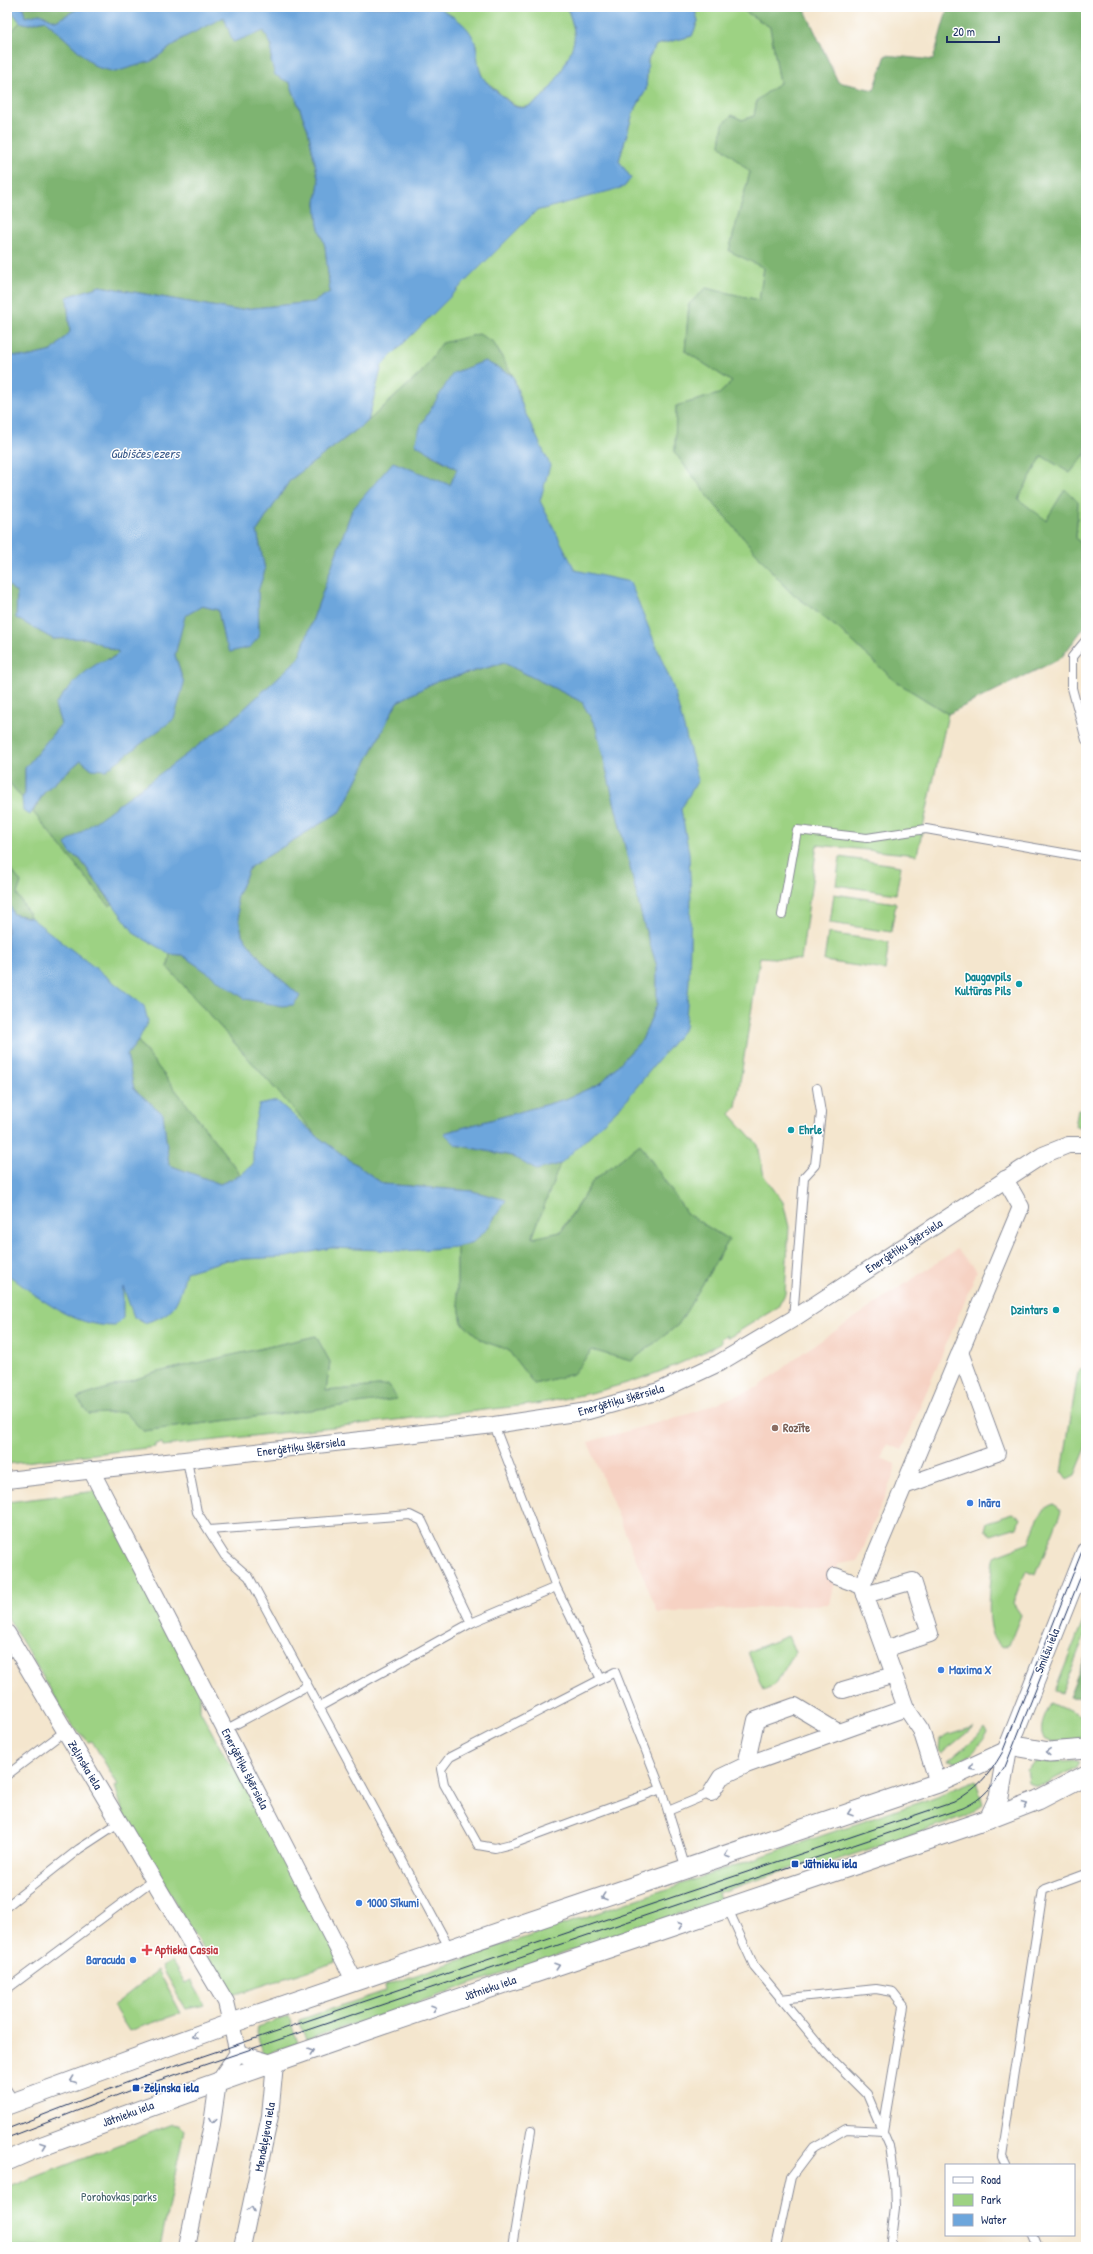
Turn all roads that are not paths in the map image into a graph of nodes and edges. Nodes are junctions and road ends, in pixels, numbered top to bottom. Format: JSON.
{"nodes":[{"id":1,"x":1086,"y":640,"type":"edge"},
{"id":2,"x":1084,"y":727,"type":"edge"},
{"id":3,"x":1086,"y":740,"type":"edge"},
{"id":4,"x":1086,"y":857,"type":"edge"},
{"id":5,"x":782,"y":915,"type":"dead end"},
{"id":6,"x":817,"y":1088,"type":"dead end"},
{"id":7,"x":1086,"y":1145,"type":"edge"},
{"id":8,"x":1005,"y":1179,"type":"junction"},
{"id":9,"x":793,"y":1319,"type":"junction"},
{"id":10,"x":960,"y":1352,"type":"junction"},
{"id":11,"x":494,"y":1425,"type":"junction"},
{"id":12,"x":188,"y":1460,"type":"junction"},
{"id":13,"x":91,"y":1470,"type":"junction"},
{"id":14,"x":7,"y":1480,"type":"edge"},
{"id":15,"x":904,"y":1486,"type":"junction"},
{"id":16,"x":209,"y":1530,"type":"junction"},
{"id":17,"x":1086,"y":1552,"type":"edge"},
{"id":18,"x":835,"y":1576,"type":"dead end"},
{"id":19,"x":556,"y":1587,"type":"junction"},
{"id":20,"x":864,"y":1590,"type":"junction"},
{"id":21,"x":471,"y":1623,"type":"junction"},
{"id":22,"x":8,"y":1638,"type":"edge"},
{"id":23,"x":885,"y":1649,"type":"junction"},
{"id":24,"x":894,"y":1675,"type":"junction"},
{"id":25,"x":601,"y":1679,"type":"junction"},
{"id":26,"x":307,"y":1686,"type":"junction"},
{"id":27,"x":843,"y":1690,"type":"dead end"},
{"id":28,"x":319,"y":1707,"type":"junction"},
{"id":29,"x":906,"y":1708,"type":"junction"},
{"id":30,"x":225,"y":1730,"type":"junction"},
{"id":31,"x":65,"y":1731,"type":"junction"},
{"id":32,"x":838,"y":1732,"type":"junction"},
{"id":33,"x":1008,"y":1748,"type":"junction"},
{"id":34,"x":1086,"y":1749,"type":"edge"},
{"id":35,"x":746,"y":1765,"type":"junction"},
{"id":36,"x":7,"y":1775,"type":"edge"},
{"id":37,"x":1086,"y":1775,"type":"edge"},
{"id":38,"x":938,"y":1783,"type":"junction"},
{"id":39,"x":661,"y":1789,"type":"junction"},
{"id":40,"x":711,"y":1794,"type":"joint"},
{"id":41,"x":668,"y":1811,"type":"junction"},
{"id":42,"x":989,"y":1819,"type":"junction"},
{"id":43,"x":120,"y":1822,"type":"junction"},
{"id":44,"x":686,"y":1869,"type":"junction"},
{"id":45,"x":1086,"y":1874,"type":"edge"},
{"id":46,"x":153,"y":1880,"type":"junction"},
{"id":47,"x":7,"y":1906,"type":"edge"},
{"id":48,"x":728,"y":1909,"type":"junction"},
{"id":49,"x":450,"y":1949,"type":"junction"},
{"id":50,"x":355,"y":1982,"type":"junction"},
{"id":51,"x":7,"y":1989,"type":"edge"},
{"id":52,"x":780,"y":1999,"type":"junction"},
{"id":53,"x":232,"y":2023,"type":"junction"},
{"id":54,"x":238,"y":2053,"type":"junction"},
{"id":55,"x":275,"y":2064,"type":"junction"},
{"id":56,"x":218,"y":2082,"type":"junction"},
{"id":57,"x":10,"y":2099,"type":"edge"},
{"id":58,"x":883,"y":2131,"type":"junction"},
{"id":59,"x":531,"y":2132,"type":"dead end"},
{"id":60,"x":7,"y":2161,"type":"edge"},
{"id":61,"x":1006,"y":2164,"type":"edge"},
{"id":62,"x":1033,"y":2236,"type":"edge"},
{"id":63,"x":187,"y":2247,"type":"edge"},
{"id":64,"x":242,"y":2247,"type":"edge"},
{"id":65,"x":512,"y":2247,"type":"edge"},
{"id":66,"x":776,"y":2247,"type":"edge"},
{"id":67,"x":890,"y":2247,"type":"edge"},
{"id":68,"x":1038,"y":2247,"type":"edge"}],
"edges":[{"from":1,"to":2,"type":"lane"},
{"from":2,"to":3,"type":"lane"},
{"from":4,"to":5,"type":"lane"},
{"from":6,"to":9,"type":"lane"},
{"from":7,"to":8,"type":"street","name":"Enerģētiķu šķērsiela"},
{"from":8,"to":9,"type":"street","name":"Enerģētiķu šķērsiela"},
{"from":8,"to":10,"type":"street"},
{"from":9,"to":11,"type":"street","name":"Enerģētiķu šķērsiela"},
{"from":10,"to":15,"type":"street"},
{"from":10,"to":15,"type":"street"},
{"from":11,"to":12,"type":"street","name":"Enerģētiķu šķērsiela"},
{"from":11,"to":19,"type":"lane"},
{"from":12,"to":13,"type":"street","name":"Enerģētiķu šķērsiela"},
{"from":12,"to":16,"type":"lane"},
{"from":13,"to":14,"type":"street","name":"Enerģētiķu šķērsiela"},
{"from":13,"to":30,"type":"street","name":"Enerģētiķu šķērsiela"},
{"from":15,"to":20,"type":"street"},
{"from":16,"to":21,"type":"lane"},
{"from":16,"to":26,"type":"lane"},
{"from":17,"to":33,"type":"street","name":"Smilšu iela"},
{"from":18,"to":20,"type":"street"},
{"from":19,"to":21,"type":"lane"},
{"from":19,"to":25,"type":"lane"},
{"from":20,"to":23,"type":"street"},
{"from":20,"to":23,"type":"street"},
{"from":21,"to":28,"type":"lane"},
{"from":22,"to":31,"type":"street","name":"Zeļinska iela"},
{"from":23,"to":24,"type":"street"},
{"from":24,"to":27,"type":"street"},
{"from":24,"to":29,"type":"street"},
{"from":25,"to":39,"type":"lane"},
{"from":25,"to":39,"type":"lane"},
{"from":26,"to":28,"type":"lane"},
{"from":26,"to":30,"type":"lane"},
{"from":28,"to":49,"type":"lane"},
{"from":29,"to":32,"type":"street"},
{"from":29,"to":38,"type":"street"},
{"from":30,"to":50,"type":"street","name":"Enerģētiķu šķērsiela"},
{"from":31,"to":36,"type":"lane"},
{"from":31,"to":43,"type":"street","name":"Zeļinska iela"},
{"from":32,"to":35,"type":"street"},
{"from":32,"to":35,"type":"street"},
{"from":34,"to":33,"type":"street","one_way":true},
{"from":33,"to":38,"type":"street","one_way":true},
{"from":33,"to":42,"type":"street","name":"Smilšu iela"},
{"from":35,"to":40,"type":"street"},
{"from":42,"to":37,"type":"street","name":"Jātnieku iela","one_way":true},
{"from":38,"to":44,"type":"street","one_way":true},
{"from":39,"to":41,"type":"lane"},
{"from":40,"to":41,"type":"lane"},
{"from":41,"to":44,"type":"lane"},
{"from":42,"to":48,"type":"street","name":"Jātnieku iela"},
{"from":43,"to":46,"type":"street","name":"Zeļinska iela"},
{"from":43,"to":47,"type":"lane"},
{"from":44,"to":49,"type":"street","one_way":true},
{"from":45,"to":61,"type":"lane"},
{"from":46,"to":51,"type":"lane"},
{"from":46,"to":53,"type":"street","name":"Zeļinska iela"},
{"from":48,"to":52,"type":"lane"},
{"from":55,"to":48,"type":"street","name":"Jātnieku iela","one_way":true},
{"from":49,"to":50,"type":"street"},
{"from":50,"to":53,"type":"street"},
{"from":52,"to":58,"type":"lane"},
{"from":52,"to":58,"type":"lane"},
{"from":53,"to":54,"type":"street"},
{"from":53,"to":57,"type":"street","one_way":true},
{"from":54,"to":55,"type":"street"},
{"from":54,"to":56,"type":"street"},
{"from":55,"to":56,"type":"street","name":"Jātnieku iela"},
{"from":64,"to":55,"type":"street","name":"Mendeļejeva iela","one_way":true},
{"from":60,"to":56,"type":"street","name":"Jātnieku iela","one_way":true},
{"from":56,"to":63,"type":"street","one_way":true},
{"from":58,"to":66,"type":"lane"},
{"from":58,"to":67,"type":"lane"},
{"from":59,"to":65,"type":"lane"},
{"from":62,"to":68,"type":"lane"}]}
